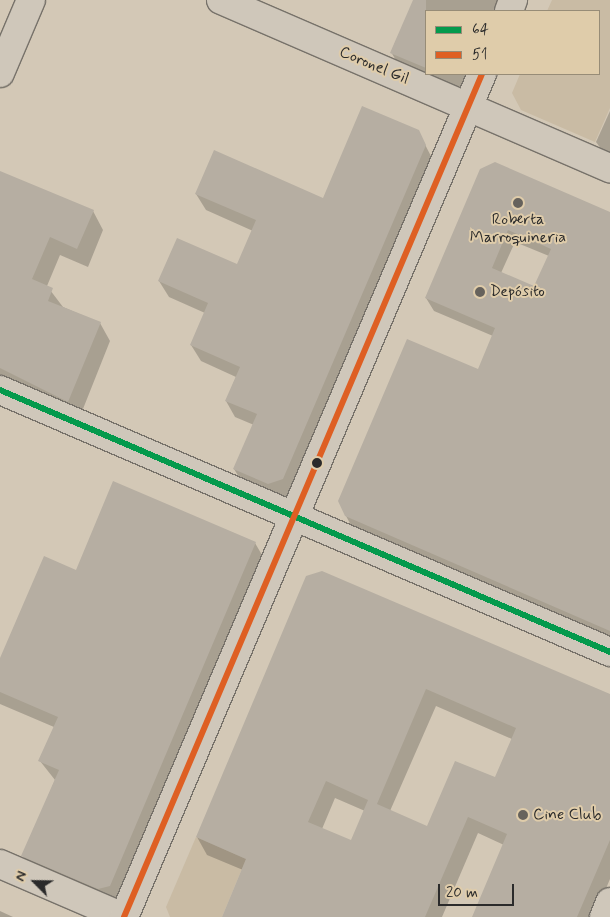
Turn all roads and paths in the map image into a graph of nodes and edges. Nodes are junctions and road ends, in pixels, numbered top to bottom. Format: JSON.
{"nodes":[{"id":1,"x":31,"y":0,"type":"edge"},
{"id":2,"x":221,"y":0,"type":"edge"},
{"id":3,"x":0,"y":73,"type":"edge"},
{"id":4,"x":482,"y":75,"type":"edge"},
{"id":5,"x":468,"y":106,"type":"junction"},
{"id":6,"x":610,"y":168,"type":"edge"},
{"id":7,"x":0,"y":390,"type":"edge"},
{"id":8,"x":294,"y":517,"type":"junction"},
{"id":9,"x":610,"y":652,"type":"edge"},
{"id":10,"x":0,"y":864,"type":"edge"},
{"id":11,"x":610,"y":902,"type":"edge"},
{"id":12,"x":124,"y":917,"type":"edge"},
{"id":13,"x":604,"y":917,"type":"edge"}],
"edges":[{"from":1,"to":3,"type":"street"},
{"from":2,"to":5,"type":"street","name":"Coronel Gil"},
{"from":4,"to":5,"type":"street"},
{"from":5,"to":6,"type":"street","name":"Coronel Gil"},
{"from":5,"to":8,"type":"street"},
{"from":7,"to":8,"type":"street"},
{"from":8,"to":9,"type":"street"},
{"from":8,"to":12,"type":"street"},
{"from":10,"to":12,"type":"street"},
{"from":11,"to":13,"type":"street"}]}
